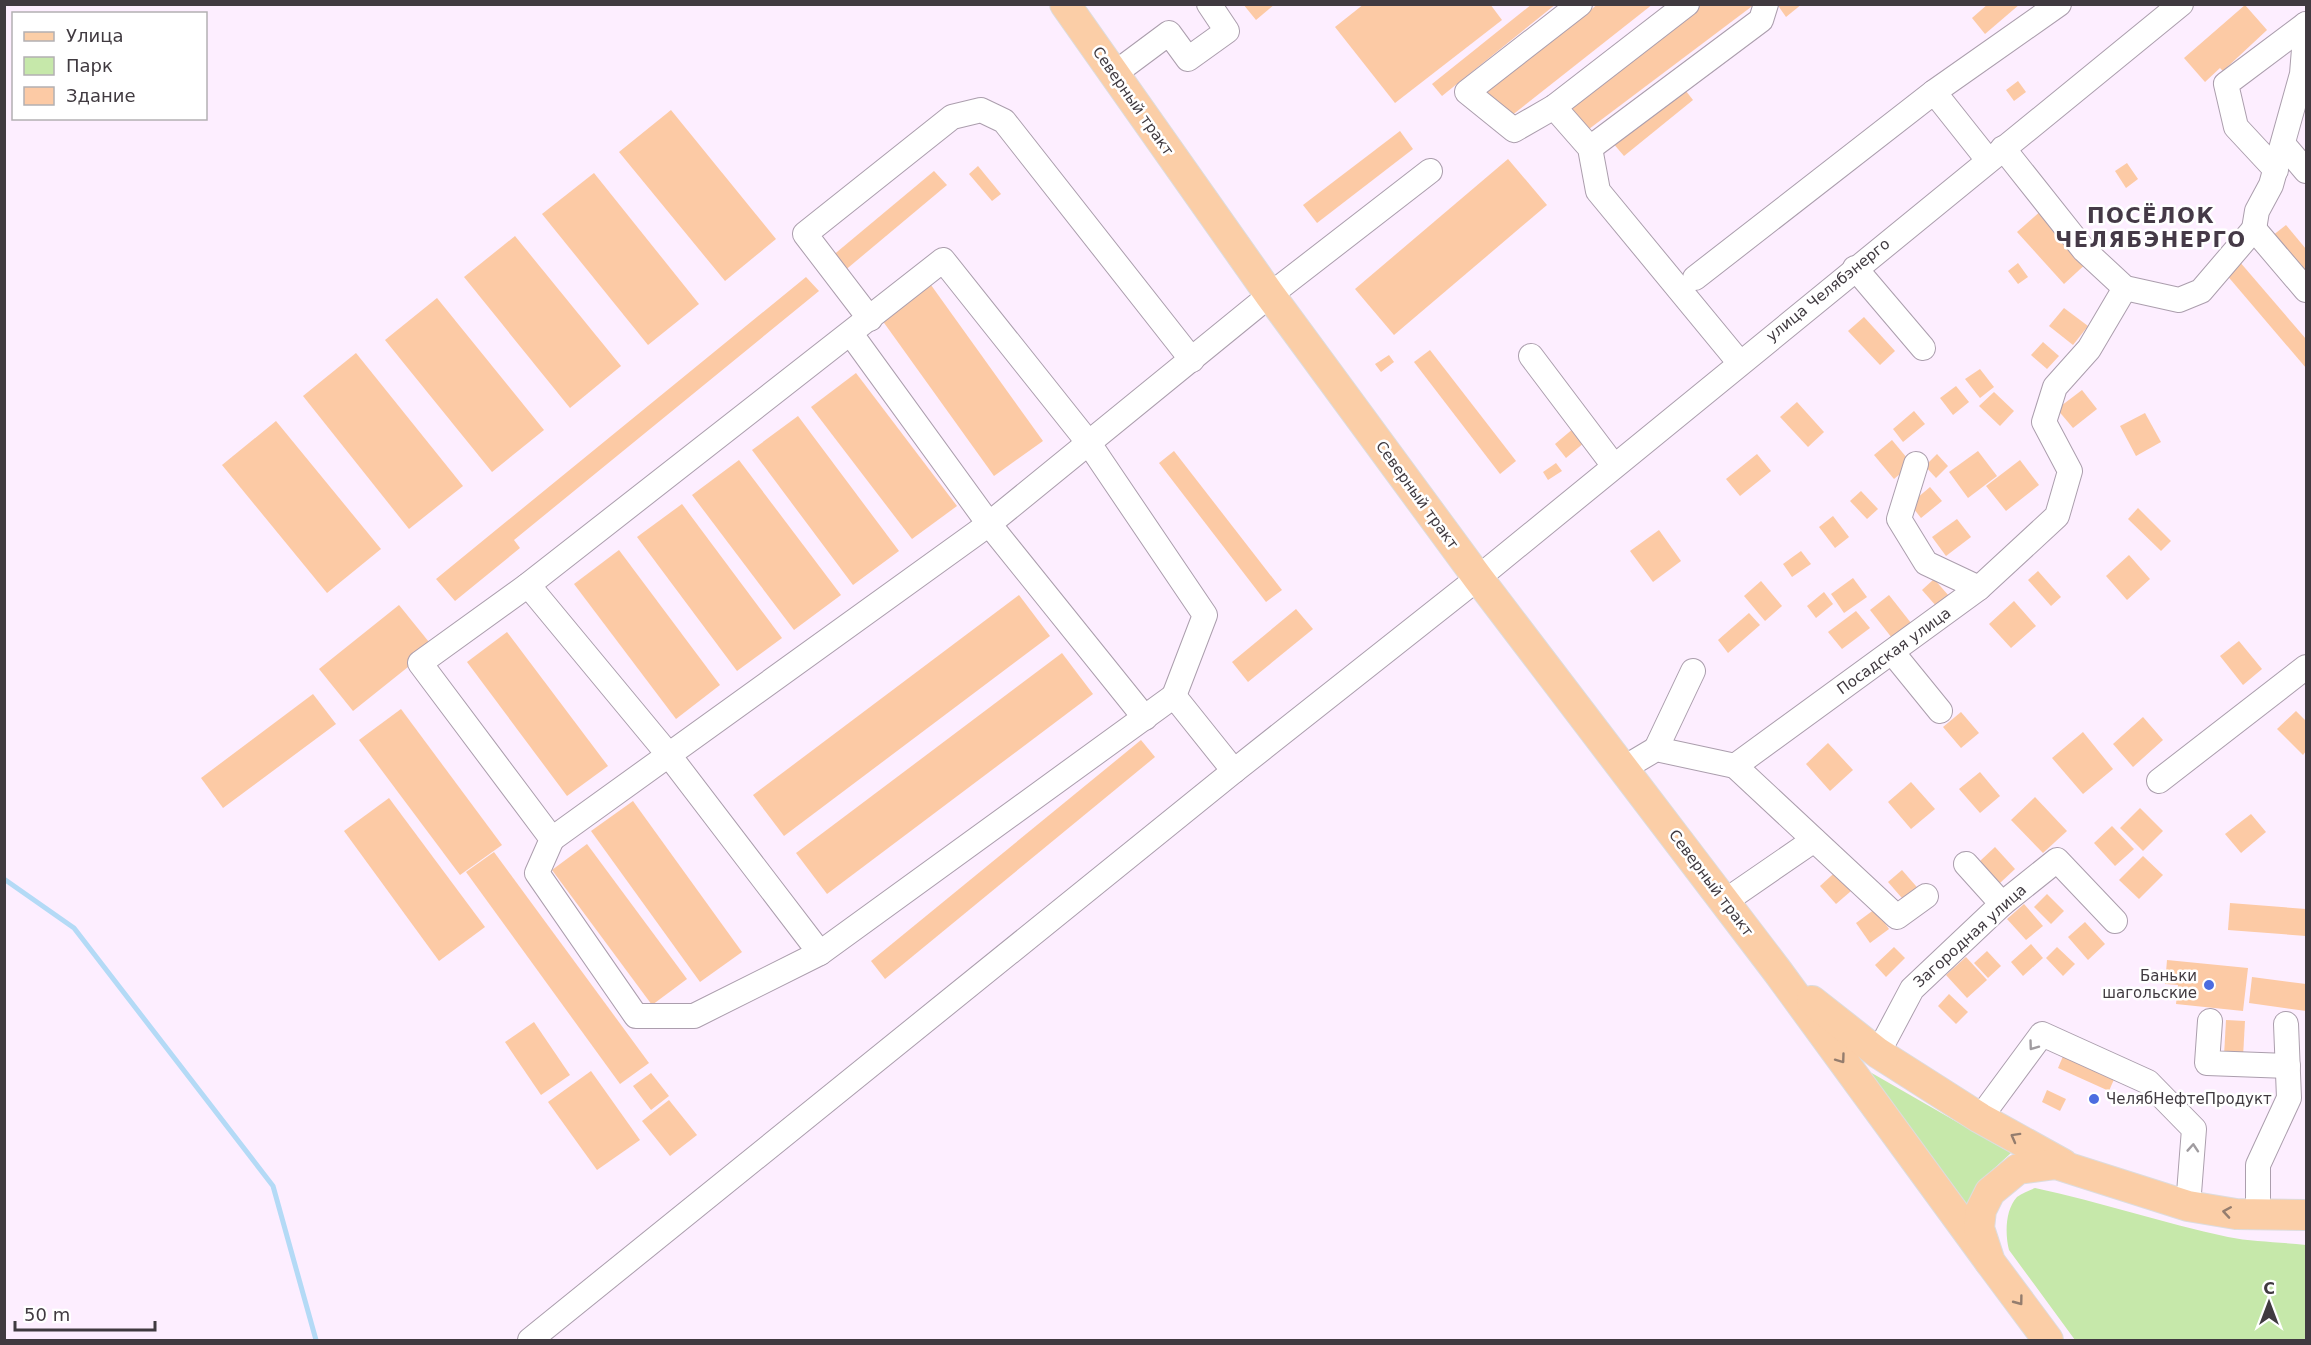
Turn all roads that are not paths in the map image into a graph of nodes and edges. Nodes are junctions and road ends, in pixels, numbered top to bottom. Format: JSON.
{"nodes":[{"id":1,"x":1065,"y":4,"type":"edge"},
{"id":2,"x":1209,"y":4,"type":"edge"},
{"id":3,"x":1580,"y":4,"type":"edge"},
{"id":4,"x":1687,"y":4,"type":"edge"},
{"id":5,"x":1766,"y":4,"type":"edge"},
{"id":6,"x":2059,"y":4,"type":"edge"},
{"id":7,"x":2181,"y":4,"type":"edge"},
{"id":8,"x":2306,"y":24,"type":"edge"},
{"id":9,"x":1114,"y":74,"type":"junction"},
{"id":10,"x":2305,"y":74,"type":"edge"},
{"id":11,"x":1934,"y":92,"type":"junction"},
{"id":12,"x":1554,"y":107,"type":"junction"},
{"id":13,"x":2283,"y":144,"type":"junction"},
{"id":14,"x":1590,"y":148,"type":"junction"},
{"id":15,"x":1996,"y":154,"type":"junction"},
{"id":16,"x":2276,"y":170,"type":"junction"},
{"id":17,"x":1430,"y":171,"type":"dead end"},
{"id":18,"x":2307,"y":171,"type":"edge"},
{"id":19,"x":2254,"y":229,"type":"junction"},
{"id":20,"x":1855,"y":268,"type":"junction"},
{"id":21,"x":1695,"y":278,"type":"dead end"},
{"id":22,"x":2125,"y":288,"type":"junction"},
{"id":23,"x":2307,"y":290,"type":"edge"},
{"id":24,"x":1270,"y":295,"type":"junction"},
{"id":25,"x":870,"y":318,"type":"junction"},
{"id":26,"x":851,"y":334,"type":"junction"},
{"id":27,"x":1923,"y":348,"type":"dead end"},
{"id":28,"x":1531,"y":356,"type":"dead end"},
{"id":29,"x":1192,"y":360,"type":"junction"},
{"id":30,"x":1739,"y":362,"type":"junction"},
{"id":31,"x":1088,"y":442,"type":"junction"},
{"id":32,"x":1916,"y":464,"type":"dead end"},
{"id":33,"x":1614,"y":466,"type":"junction"},
{"id":34,"x":988,"y":524,"type":"junction"},
{"id":35,"x":1478,"y":578,"type":"junction"},
{"id":36,"x":528,"y":585,"type":"junction"},
{"id":37,"x":1979,"y":588,"type":"junction"},
{"id":38,"x":1892,"y":652,"type":"junction"},
{"id":39,"x":2307,"y":667,"type":"edge"},
{"id":40,"x":1693,"y":671,"type":"dead end"},
{"id":41,"x":1174,"y":696,"type":"junction"},
{"id":42,"x":1940,"y":711,"type":"dead end"},
{"id":43,"x":1144,"y":718,"type":"junction"},
{"id":44,"x":1656,"y":749,"type":"junction"},
{"id":45,"x":668,"y":754,"type":"junction"},
{"id":46,"x":1735,"y":766,"type":"junction"},
{"id":47,"x":1624,"y":768,"type":"junction"},
{"id":48,"x":1234,"y":771,"type":"junction"},
{"id":49,"x":2159,"y":781,"type":"dead end"},
{"id":50,"x":552,"y":839,"type":"junction"},
{"id":51,"x":1815,"y":840,"type":"junction"},
{"id":52,"x":1966,"y":864,"type":"dead end"},
{"id":53,"x":1926,"y":896,"type":"dead end"},
{"id":54,"x":1724,"y":902,"type":"junction"},
{"id":55,"x":2002,"y":904,"type":"junction"},
{"id":56,"x":2115,"y":921,"type":"dead end"},
{"id":57,"x":820,"y":954,"type":"junction"},
{"id":58,"x":1782,"y":978,"type":"junction"},
{"id":59,"x":2210,"y":1021,"type":"dead end"},
{"id":60,"x":2286,"y":1024,"type":"dead end"},
{"id":61,"x":1878,"y":1053,"type":"junction"},
{"id":62,"x":2288,"y":1066,"type":"junction"},
{"id":63,"x":1980,"y":1118,"type":"junction"},
{"id":64,"x":2066,"y":1166,"type":"junction"},
{"id":65,"x":2188,"y":1206,"type":"junction"},
{"id":66,"x":2258,"y":1215,"type":"junction"},
{"id":67,"x":2307,"y":1215,"type":"edge"},
{"id":68,"x":1990,"y":1262,"type":"junction"},
{"id":69,"x":530,"y":1341,"type":"edge"},
{"id":70,"x":2048,"y":1341,"type":"edge"}],
"edges":[{"from":1,"to":9,"type":"main road","name":"Северный тракт"},
{"from":2,"to":9,"type":"street"},
{"from":3,"to":12,"type":"street"},
{"from":4,"to":12,"type":"street"},
{"from":5,"to":14,"type":"street"},
{"from":6,"to":11,"type":"street"},
{"from":7,"to":15,"type":"street","name":"улица Челябэнерго"},
{"from":8,"to":10,"type":"street"},
{"from":8,"to":16,"type":"street"},
{"from":9,"to":24,"type":"main road","name":"Северный тракт"},
{"from":10,"to":13,"type":"street"},
{"from":11,"to":15,"type":"street"},
{"from":11,"to":21,"type":"street"},
{"from":12,"to":14,"type":"street"},
{"from":13,"to":16,"type":"street"},
{"from":13,"to":18,"type":"street"},
{"from":14,"to":30,"type":"street"},
{"from":15,"to":20,"type":"street","name":"улица Челябэнерго"},
{"from":15,"to":22,"type":"street"},
{"from":16,"to":19,"type":"street"},
{"from":17,"to":24,"type":"street"},
{"from":19,"to":22,"type":"street"},
{"from":19,"to":23,"type":"street"},
{"from":20,"to":27,"type":"street"},
{"from":20,"to":30,"type":"street","name":"улица Челябэнерго"},
{"from":22,"to":37,"type":"street","name":"Посадская улица"},
{"from":24,"to":29,"type":"street"},
{"from":24,"to":35,"type":"main road","name":"Северный тракт"},
{"from":25,"to":26,"type":"street"},
{"from":25,"to":29,"type":"street"},
{"from":25,"to":31,"type":"street"},
{"from":26,"to":34,"type":"street"},
{"from":26,"to":36,"type":"street"},
{"from":28,"to":33,"type":"street"},
{"from":29,"to":31,"type":"street"},
{"from":30,"to":33,"type":"street","name":"улица Челябэнерго"},
{"from":31,"to":34,"type":"street"},
{"from":31,"to":41,"type":"street"},
{"from":32,"to":37,"type":"street"},
{"from":33,"to":35,"type":"street","name":"улица Челябэнерго"},
{"from":34,"to":43,"type":"street"},
{"from":34,"to":45,"type":"street"},
{"from":35,"to":47,"type":"main road","name":"Северный тракт"},
{"from":35,"to":48,"type":"street","name":"улица Челябэнерго"},
{"from":36,"to":45,"type":"street"},
{"from":36,"to":50,"type":"street"},
{"from":37,"to":38,"type":"street","name":"Посадская улица"},
{"from":38,"to":42,"type":"street"},
{"from":38,"to":46,"type":"street","name":"Посадская улица"},
{"from":39,"to":49,"type":"street"},
{"from":40,"to":44,"type":"street"},
{"from":41,"to":43,"type":"street"},
{"from":41,"to":48,"type":"street"},
{"from":43,"to":57,"type":"street"},
{"from":44,"to":46,"type":"street"},
{"from":44,"to":47,"type":"street"},
{"from":45,"to":50,"type":"street"},
{"from":45,"to":57,"type":"street"},
{"from":46,"to":51,"type":"street"},
{"from":47,"to":54,"type":"main road","name":"Северный тракт"},
{"from":48,"to":69,"type":"street","name":"улица Челябэнерго"},
{"from":50,"to":57,"type":"street"},
{"from":51,"to":53,"type":"street"},
{"from":51,"to":54,"type":"street"},
{"from":52,"to":55,"type":"street"},
{"from":54,"to":58,"type":"main road","name":"Северный тракт"},
{"from":55,"to":56,"type":"street","name":"Загородная улица"},
{"from":55,"to":61,"type":"street","name":"Загородная улица"},
{"from":58,"to":61,"type":"main road","name":"Северный тракт"},
{"from":58,"to":68,"type":"main road","name":"Северный тракт","one_way":true},
{"from":59,"to":62,"type":"street"},
{"from":60,"to":62,"type":"street"},
{"from":61,"to":63,"type":"main road","name":"Северный тракт"},
{"from":62,"to":66,"type":"street"},
{"from":64,"to":63,"type":"main road","name":"Северный тракт","one_way":true},
{"from":65,"to":63,"type":"street","one_way":true},
{"from":64,"to":65,"type":"main road"},
{"from":64,"to":68,"type":"main road"},
{"from":66,"to":65,"type":"main road","one_way":true},
{"from":66,"to":67,"type":"main road"},
{"from":68,"to":70,"type":"main road","name":"Северный тракт","one_way":true}]}
